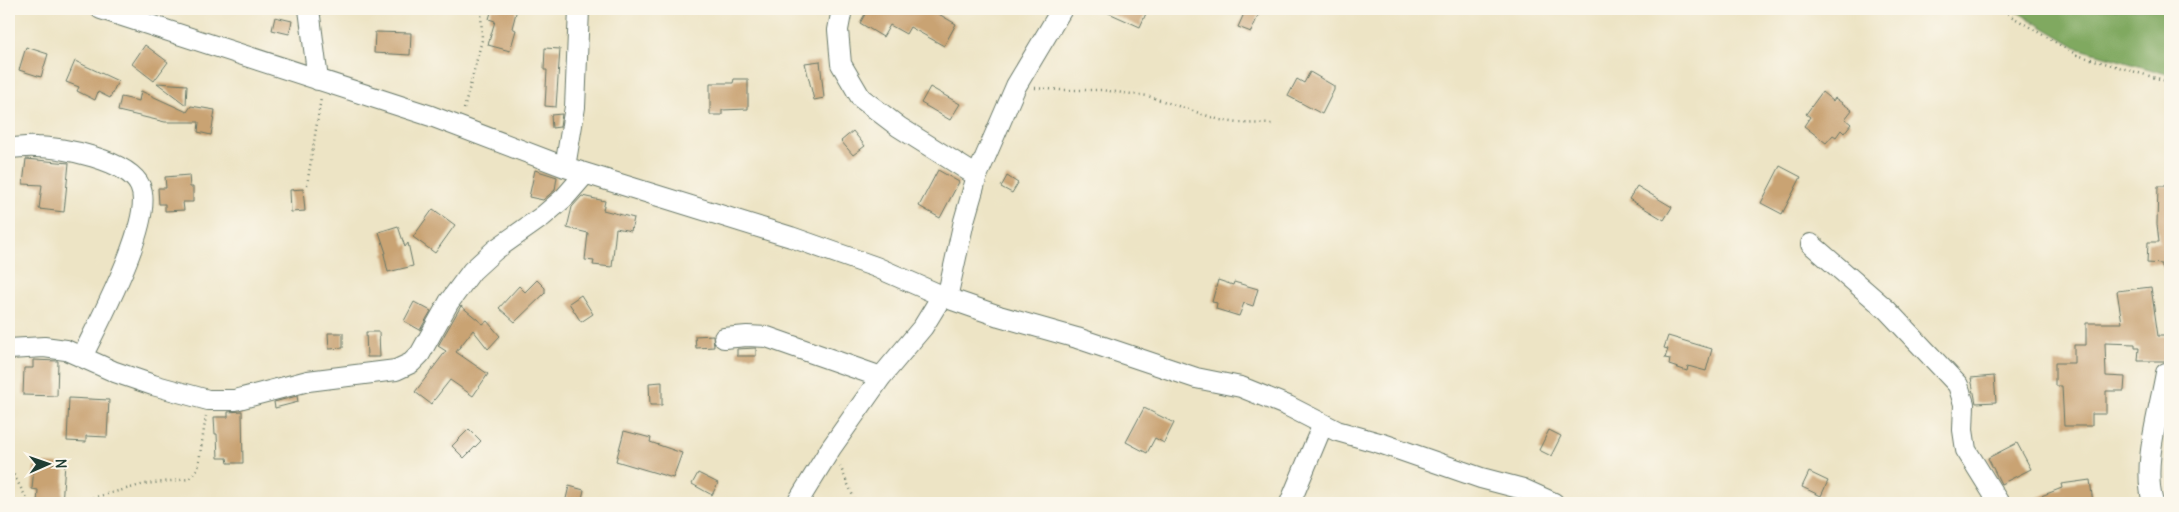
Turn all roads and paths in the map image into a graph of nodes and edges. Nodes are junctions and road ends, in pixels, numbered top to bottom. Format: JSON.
{"nodes":[{"id":1,"x":100,"y":9,"type":"edge"},
{"id":2,"x":310,"y":9,"type":"edge"},
{"id":3,"x":481,"y":9,"type":"edge"},
{"id":4,"x":579,"y":9,"type":"edge"},
{"id":5,"x":842,"y":9,"type":"edge"},
{"id":6,"x":1062,"y":9,"type":"edge"},
{"id":7,"x":1999,"y":9,"type":"edge"},
{"id":8,"x":321,"y":81,"type":"junction"},
{"id":9,"x":2170,"y":82,"type":"edge"},
{"id":10,"x":1016,"y":86,"type":"junction"},
{"id":11,"x":1273,"y":124,"type":"dead end"},
{"id":12,"x":455,"y":126,"type":"junction"},
{"id":13,"x":9,"y":148,"type":"edge"},
{"id":14,"x":565,"y":167,"type":"junction"},
{"id":15,"x":586,"y":174,"type":"junction"},
{"id":16,"x":977,"y":176,"type":"junction"},
{"id":17,"x":307,"y":185,"type":"dead end"},
{"id":18,"x":1811,"y":244,"type":"dead end"},
{"id":19,"x":944,"y":297,"type":"junction"},
{"id":20,"x":724,"y":338,"type":"dead end"},
{"id":21,"x":9,"y":349,"type":"edge"},
{"id":22,"x":82,"y":357,"type":"junction"},
{"id":23,"x":2166,"y":373,"type":"dead end"},
{"id":24,"x":881,"y":377,"type":"junction"},
{"id":25,"x":208,"y":400,"type":"junction"},
{"id":26,"x":1323,"y":424,"type":"junction"},
{"id":27,"x":831,"y":448,"type":"junction"},
{"id":28,"x":9,"y":466,"type":"edge"},
{"id":29,"x":29,"y":503,"type":"edge"},
{"id":30,"x":73,"y":503,"type":"edge"},
{"id":31,"x":797,"y":503,"type":"edge"},
{"id":32,"x":856,"y":503,"type":"edge"},
{"id":33,"x":1290,"y":503,"type":"edge"},
{"id":34,"x":1554,"y":503,"type":"edge"},
{"id":35,"x":1999,"y":503,"type":"edge"},
{"id":36,"x":2153,"y":503,"type":"edge"}],
"edges":[{"from":1,"to":8,"type":"street"},
{"from":2,"to":8,"type":"street"},
{"from":3,"to":12,"type":"path"},
{"from":4,"to":14,"type":"street"},
{"from":5,"to":16,"type":"street"},
{"from":6,"to":10,"type":"street"},
{"from":7,"to":9,"type":"path"},
{"from":8,"to":12,"type":"street"},
{"from":8,"to":17,"type":"path"},
{"from":10,"to":11,"type":"path"},
{"from":10,"to":16,"type":"street"},
{"from":12,"to":14,"type":"street"},
{"from":13,"to":22,"type":"street"},
{"from":14,"to":15,"type":"street"},
{"from":15,"to":19,"type":"street"},
{"from":15,"to":25,"type":"street"},
{"from":16,"to":19,"type":"street"},
{"from":18,"to":35,"type":"street"},
{"from":19,"to":24,"type":"street"},
{"from":19,"to":26,"type":"street"},
{"from":20,"to":24,"type":"street"},
{"from":21,"to":22,"type":"street"},
{"from":22,"to":25,"type":"street"},
{"from":23,"to":36,"type":"street"},
{"from":24,"to":27,"type":"street"},
{"from":25,"to":30,"type":"path"},
{"from":26,"to":33,"type":"street"},
{"from":26,"to":34,"type":"street"},
{"from":27,"to":31,"type":"street"},
{"from":27,"to":32,"type":"path"},
{"from":28,"to":29,"type":"path"}]}
